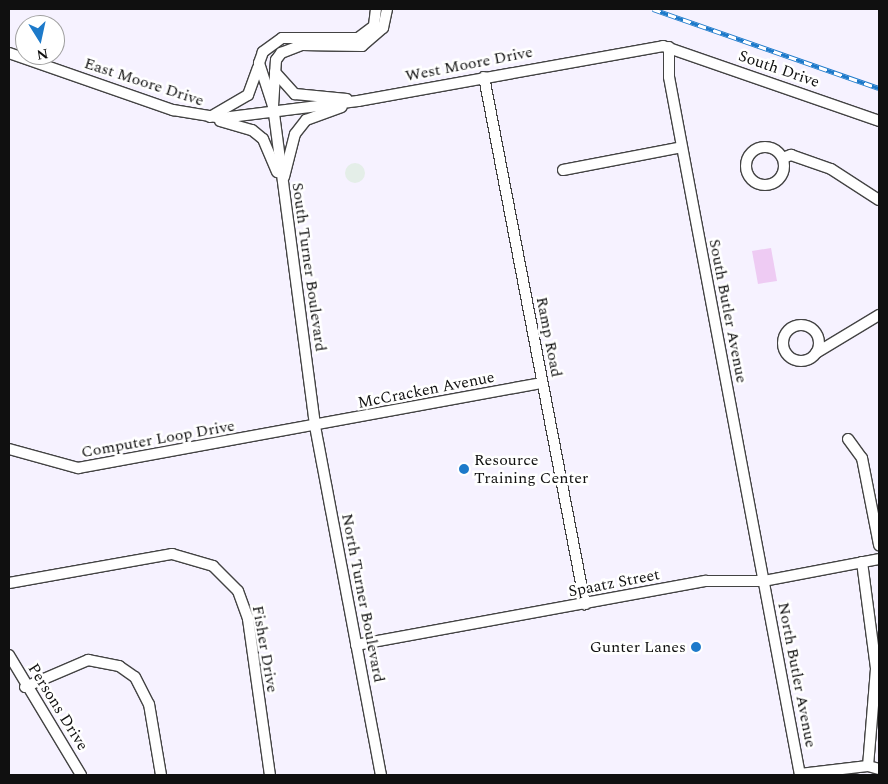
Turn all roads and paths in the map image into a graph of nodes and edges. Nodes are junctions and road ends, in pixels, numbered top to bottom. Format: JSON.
{"nodes":[{"id":1,"x":376,"y":9,"type":"edge"},
{"id":2,"x":387,"y":9,"type":"edge"},
{"id":3,"x":669,"y":47,"type":"junction"},
{"id":4,"x":9,"y":53,"type":"edge"},
{"id":5,"x":259,"y":63,"type":"junction"},
{"id":6,"x":274,"y":72,"type":"junction"},
{"id":7,"x":484,"y":77,"type":"junction"},
{"id":8,"x":358,"y":101,"type":"junction"},
{"id":9,"x":273,"y":109,"type":"junction"},
{"id":10,"x":207,"y":118,"type":"junction"},
{"id":11,"x":879,"y":120,"type":"edge"},
{"id":12,"x":682,"y":147,"type":"junction"},
{"id":13,"x":783,"y":158,"type":"dead end"},
{"id":14,"x":562,"y":170,"type":"dead end"},
{"id":15,"x":282,"y":183,"type":"junction"},
{"id":16,"x":879,"y":200,"type":"edge"},
{"id":17,"x":879,"y":315,"type":"edge"},
{"id":18,"x":816,"y":353,"type":"dead end"},
{"id":19,"x":542,"y":382,"type":"junction"},
{"id":20,"x":315,"y":426,"type":"junction"},
{"id":21,"x":848,"y":439,"type":"dead end"},
{"id":22,"x":9,"y":449,"type":"edge"},
{"id":23,"x":879,"y":545,"type":"edge"},
{"id":24,"x":879,"y":558,"type":"edge"},
{"id":25,"x":862,"y":562,"type":"junction"},
{"id":26,"x":764,"y":581,"type":"junction"},
{"id":27,"x":9,"y":583,"type":"edge"},
{"id":28,"x":584,"y":604,"type":"junction"},
{"id":29,"x":877,"y":628,"type":"edge"},
{"id":30,"x":356,"y":645,"type":"junction"},
{"id":31,"x":9,"y":655,"type":"edge"},
{"id":32,"x":26,"y":687,"type":"junction"},
{"id":33,"x":868,"y":766,"type":"junction"},
{"id":34,"x":879,"y":769,"type":"edge"},
{"id":35,"x":81,"y":775,"type":"edge"},
{"id":36,"x":161,"y":775,"type":"edge"},
{"id":37,"x":270,"y":775,"type":"edge"},
{"id":38,"x":381,"y":775,"type":"edge"},
{"id":39,"x":800,"y":775,"type":"edge"}],
"edges":[{"from":1,"to":5,"type":"street"},
{"from":2,"to":6,"type":"street"},
{"from":3,"to":7,"type":"street","name":"West Moore Drive"},
{"from":3,"to":11,"type":"street","name":"South Drive"},
{"from":3,"to":12,"type":"street","name":"South Butler Avenue"},
{"from":4,"to":10,"type":"street","name":"East Moore Drive"},
{"from":5,"to":9,"type":"street"},
{"from":5,"to":10,"type":"street"},
{"from":6,"to":8,"type":"street"},
{"from":6,"to":9,"type":"street"},
{"from":7,"to":8,"type":"street","name":"West Moore Drive"},
{"from":7,"to":19,"type":"street","name":"Ramp Road"},
{"from":8,"to":9,"type":"street","name":"West Moore Drive"},
{"from":8,"to":15,"type":"street"},
{"from":9,"to":10,"type":"street","name":"East Moore Drive"},
{"from":9,"to":15,"type":"street","name":"South Turner Boulevard"},
{"from":10,"to":15,"type":"street"},
{"from":12,"to":14,"type":"street"},
{"from":12,"to":26,"type":"street","name":"South Butler Avenue"},
{"from":13,"to":16,"type":"street"},
{"from":15,"to":20,"type":"street","name":"South Turner Boulevard"},
{"from":17,"to":18,"type":"street"},
{"from":19,"to":20,"type":"street","name":"McCracken Avenue"},
{"from":19,"to":28,"type":"street","name":"Ramp Road"},
{"from":20,"to":22,"type":"street","name":"Computer Loop Drive"},
{"from":20,"to":30,"type":"street","name":"North Turner Boulevard"},
{"from":21,"to":23,"type":"street"},
{"from":24,"to":25,"type":"street","name":"Spaatz Street"},
{"from":25,"to":26,"type":"street","name":"Spaatz Street"},
{"from":25,"to":29,"type":"street"},
{"from":26,"to":28,"type":"street","name":"Spaatz Street"},
{"from":26,"to":39,"type":"street","name":"North Butler Avenue"},
{"from":27,"to":37,"type":"street","name":"Fisher Drive"},
{"from":28,"to":30,"type":"street","name":"Spaatz Street"},
{"from":29,"to":33,"type":"street"},
{"from":30,"to":38,"type":"street","name":"North Turner Boulevard"},
{"from":31,"to":32,"type":"street","name":"Persons Drive"},
{"from":32,"to":35,"type":"street","name":"Persons Drive"},
{"from":32,"to":36,"type":"street"},
{"from":33,"to":34,"type":"street"},
{"from":33,"to":39,"type":"street"}]}
